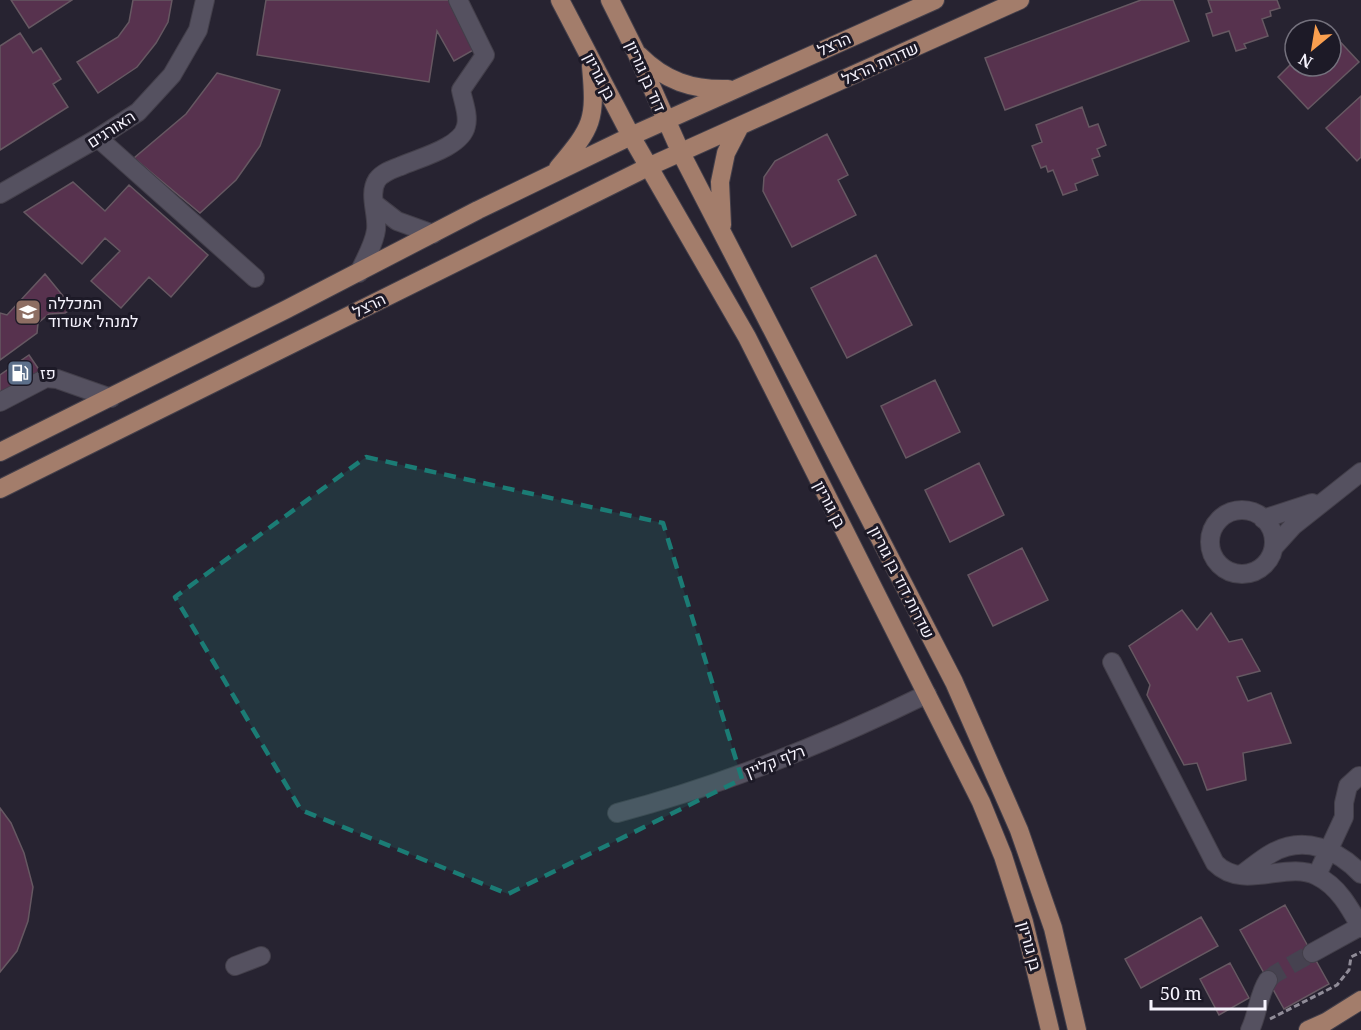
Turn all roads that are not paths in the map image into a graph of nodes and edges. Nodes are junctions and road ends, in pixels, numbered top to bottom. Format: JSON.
{"nodes":[{"id":1,"x":205,"y":0,"type":"edge"},
{"id":2,"x":458,"y":0,"type":"edge"},
{"id":3,"x":560,"y":0,"type":"edge"},
{"id":4,"x":610,"y":0,"type":"edge"},
{"id":5,"x":935,"y":0,"type":"edge"},
{"id":6,"x":1020,"y":0,"type":"edge"},
{"id":7,"x":636,"y":52,"type":"junction"},
{"id":8,"x":590,"y":55,"type":"junction"},
{"id":9,"x":733,"y":89,"type":"junction"},
{"id":10,"x":666,"y":121,"type":"junction"},
{"id":11,"x":740,"y":126,"type":"junction"},
{"id":12,"x":631,"y":136,"type":"junction"},
{"id":13,"x":98,"y":138,"type":"junction"},
{"id":14,"x":681,"y":153,"type":"junction"},
{"id":15,"x":648,"y":167,"type":"junction"},
{"id":16,"x":553,"y":174,"type":"junction"},
{"id":17,"x":0,"y":194,"type":"edge"},
{"id":18,"x":375,"y":204,"type":"junction"},
{"id":19,"x":722,"y":232,"type":"junction"},
{"id":20,"x":433,"y":234,"type":"junction"},
{"id":21,"x":359,"y":273,"type":"junction"},
{"id":22,"x":255,"y":278,"type":"dead end"},
{"id":23,"x":111,"y":398,"type":"junction"},
{"id":24,"x":0,"y":402,"type":"edge"},
{"id":25,"x":0,"y":452,"type":"edge"},
{"id":26,"x":1361,"y":472,"type":"edge"},
{"id":27,"x":0,"y":489,"type":"edge"},
{"id":28,"x":1327,"y":497,"type":"junction"},
{"id":29,"x":1263,"y":519,"type":"junction"},
{"id":30,"x":1274,"y":547,"type":"junction"},
{"id":31,"x":1112,"y":662,"type":"dead end"},
{"id":32,"x":927,"y":694,"type":"junction"},
{"id":33,"x":1359,"y":776,"type":"dead end"},
{"id":34,"x":617,"y":813,"type":"dead end"},
{"id":35,"x":1353,"y":815,"type":"edge"},
{"id":36,"x":1329,"y":850,"type":"junction"},
{"id":37,"x":1361,"y":874,"type":"edge"},
{"id":38,"x":1241,"y":875,"type":"junction"},
{"id":39,"x":1317,"y":875,"type":"junction"},
{"id":40,"x":1361,"y":927,"type":"edge"},
{"id":41,"x":1312,"y":953,"type":"tunnel mouth"},
{"id":42,"x":261,"y":956,"type":"dead end"},
{"id":43,"x":235,"y":966,"type":"dead end"},
{"id":44,"x":1268,"y":980,"type":"tunnel mouth"},
{"id":45,"x":1361,"y":1000,"type":"edge"},
{"id":46,"x":1251,"y":1028,"type":"edge"},
{"id":47,"x":1050,"y":1030,"type":"edge"},
{"id":48,"x":1077,"y":1030,"type":"edge"},
{"id":49,"x":1308,"y":1030,"type":"edge"}],
"edges":[{"from":1,"to":13,"type":"street","name":"האורגים"},
{"from":2,"to":18,"type":"street"},
{"from":3,"to":8,"type":"main road","name":"בן גוריון"},
{"from":4,"to":7,"type":"main road","name":"דוד בן גוריון"},
{"from":5,"to":9,"type":"main road","name":"הרצל"},
{"from":6,"to":11,"type":"main road","name":"שדרות הרצל"},
{"from":7,"to":9,"type":"main road"},
{"from":7,"to":10,"type":"main road","name":"דוד בן גוריון"},
{"from":8,"to":12,"type":"main road","name":"בן גוריון"},
{"from":8,"to":16,"type":"main road"},
{"from":9,"to":10,"type":"main road"},
{"from":10,"to":12,"type":"main road","name":"הרצל"},
{"from":10,"to":14,"type":"main road","name":"דוד בן גוריון"},
{"from":11,"to":14,"type":"main road","name":"הרצל"},
{"from":11,"to":19,"type":"main road"},
{"from":12,"to":15,"type":"main road","name":"בן גוריון"},
{"from":12,"to":16,"type":"main road","name":"הרצל"},
{"from":13,"to":17,"type":"street","name":"האורגים"},
{"from":13,"to":22,"type":"street"},
{"from":14,"to":15,"type":"main road","name":"הרצל"},
{"from":14,"to":19,"type":"main road","name":"שדרות דוד בן גוריון"},
{"from":15,"to":27,"type":"main road","name":"הרצל"},
{"from":15,"to":32,"type":"main road","name":"בן גוריון"},
{"from":16,"to":20,"type":"main road","name":"הרצל"},
{"from":18,"to":20,"type":"street"},
{"from":18,"to":21,"type":"street"},
{"from":19,"to":48,"type":"main road","name":"שדרות דוד בן גוריון"},
{"from":20,"to":21,"type":"main road","name":"הרצל"},
{"from":21,"to":23,"type":"main road","name":"הרצל"},
{"from":23,"to":24,"type":"street"},
{"from":23,"to":25,"type":"main road","name":"הרצל"},
{"from":26,"to":28,"type":"street"},
{"from":28,"to":29,"type":"street"},
{"from":28,"to":30,"type":"street"},
{"from":29,"to":30,"type":"street"},
{"from":29,"to":30,"type":"street"},
{"from":31,"to":38,"type":"street"},
{"from":32,"to":34,"type":"street","name":"רלף קליין"},
{"from":32,"to":47,"type":"main road","name":"בן גוריון"},
{"from":33,"to":35,"type":"street"},
{"from":35,"to":36,"type":"street"},
{"from":36,"to":37,"type":"street"},
{"from":36,"to":38,"type":"street"},
{"from":36,"to":39,"type":"street"},
{"from":38,"to":39,"type":"street"},
{"from":39,"to":40,"type":"street"},
{"from":40,"to":41,"type":"street"},
{"from":42,"to":43,"type":"street"},
{"from":44,"to":46,"type":"street"},
{"from":45,"to":49,"type":"main road"}]}
